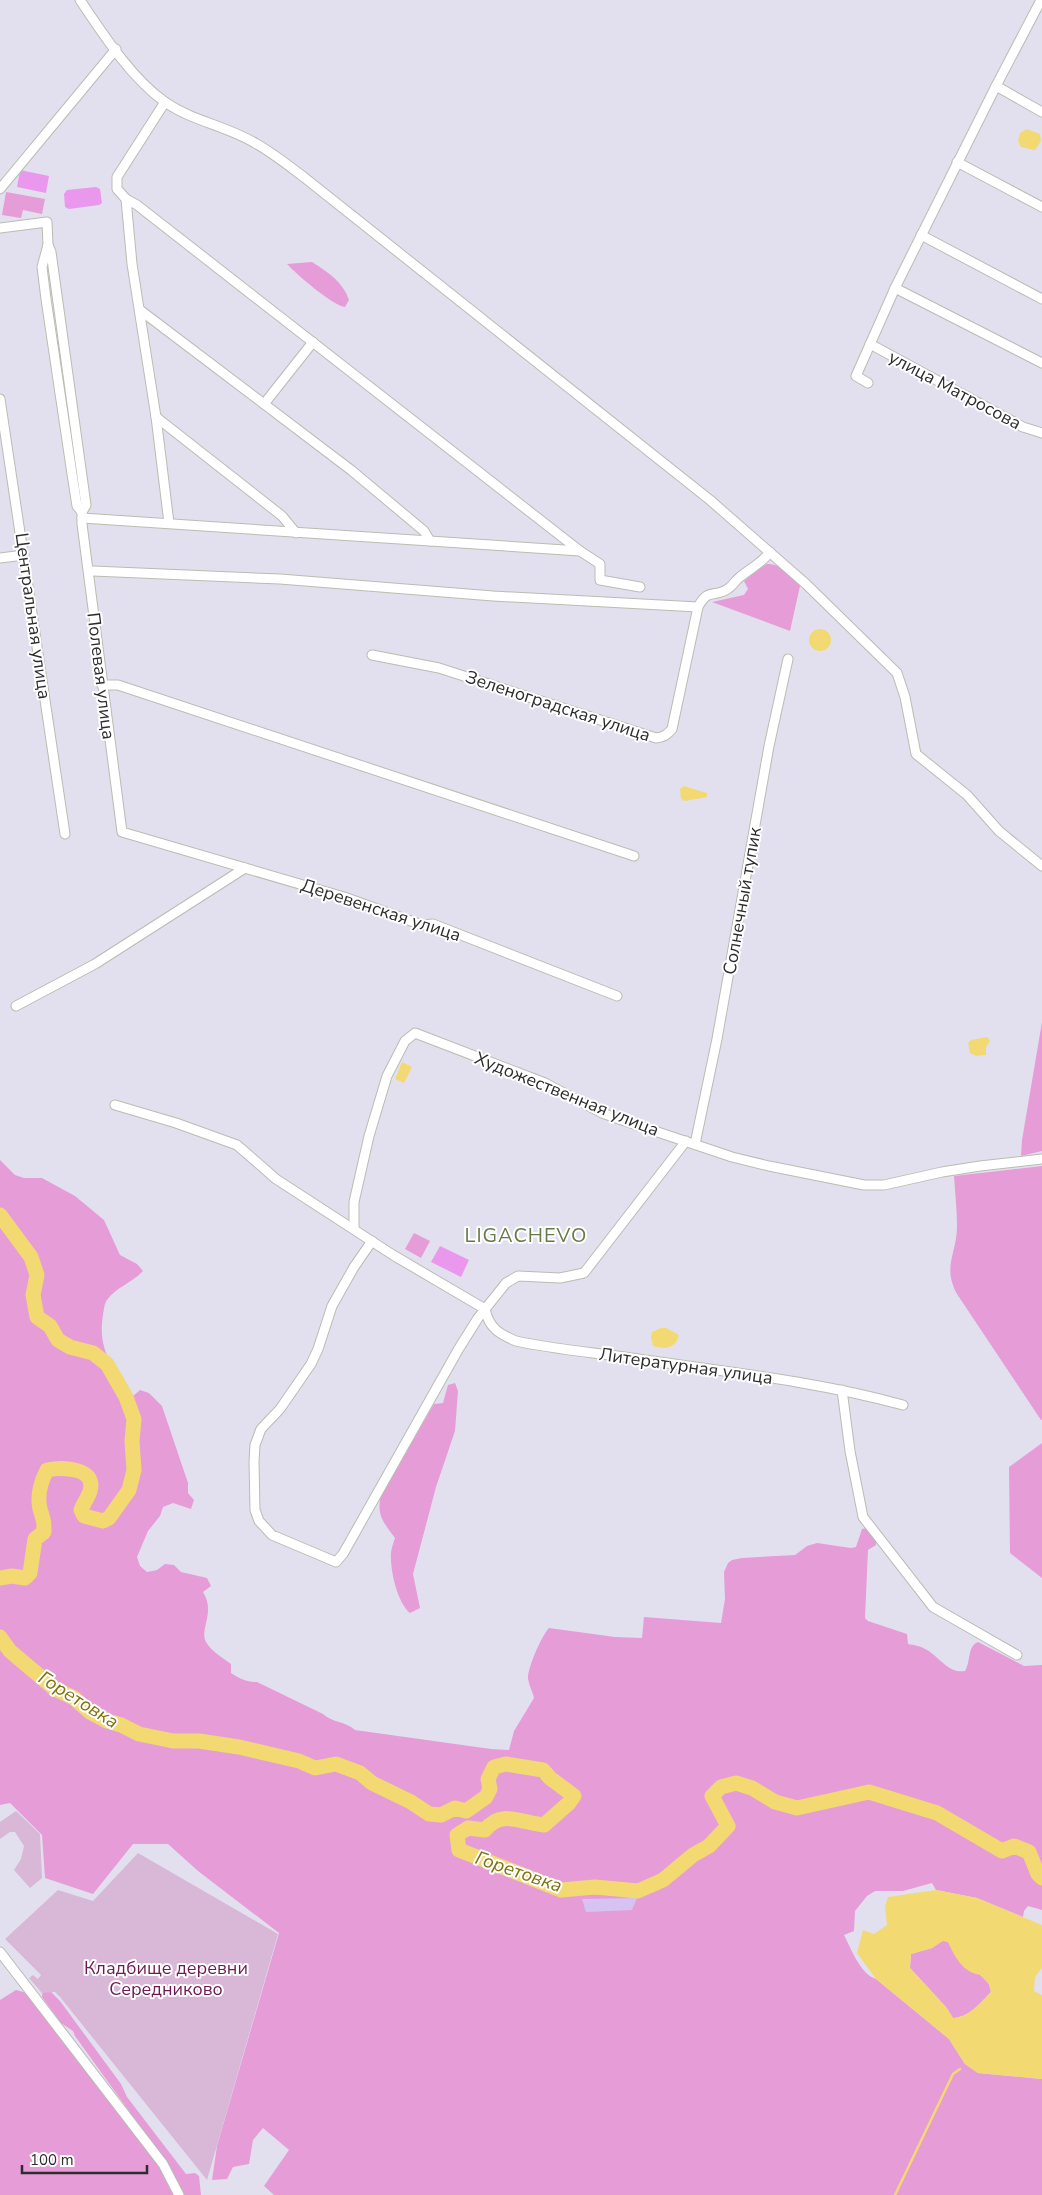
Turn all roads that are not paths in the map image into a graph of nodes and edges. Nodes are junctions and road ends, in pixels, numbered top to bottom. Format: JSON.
{"nodes":[{"id":1,"x":80,"y":0,"type":"edge"},
{"id":2,"x":1041,"y":0,"type":"edge"},
{"id":3,"x":116,"y":49,"type":"junction"},
{"id":4,"x":996,"y":86,"type":"junction"},
{"id":5,"x":165,"y":102,"type":"junction"},
{"id":6,"x":1042,"y":112,"type":"edge"},
{"id":7,"x":957,"y":162,"type":"junction"},
{"id":8,"x":0,"y":188,"type":"edge"},
{"id":9,"x":126,"y":199,"type":"junction"},
{"id":10,"x":1042,"y":207,"type":"edge"},
{"id":11,"x":0,"y":228,"type":"edge"},
{"id":12,"x":921,"y":235,"type":"junction"},
{"id":13,"x":48,"y":245,"type":"junction"},
{"id":14,"x":895,"y":288,"type":"junction"},
{"id":15,"x":1042,"y":299,"type":"edge"},
{"id":16,"x":140,"y":310,"type":"junction"},
{"id":17,"x":313,"y":342,"type":"junction"},
{"id":18,"x":870,"y":344,"type":"junction"},
{"id":19,"x":1042,"y":363,"type":"edge"},
{"id":20,"x":69,"y":382,"type":"junction"},
{"id":21,"x":868,"y":382,"type":"dead end"},
{"id":22,"x":58,"y":384,"type":"junction"},
{"id":23,"x":0,"y":398,"type":"edge"},
{"id":24,"x":264,"y":404,"type":"junction"},
{"id":25,"x":156,"y":417,"type":"junction"},
{"id":26,"x":1042,"y":433,"type":"edge"},
{"id":27,"x":82,"y":515,"type":"junction"},
{"id":28,"x":168,"y":523,"type":"junction"},
{"id":29,"x":296,"y":532,"type":"junction"},
{"id":30,"x":430,"y":541,"type":"junction"},
{"id":31,"x":580,"y":551,"type":"junction"},
{"id":32,"x":770,"y":552,"type":"junction"},
{"id":33,"x":24,"y":556,"type":"junction"},
{"id":34,"x":0,"y":558,"type":"edge"},
{"id":35,"x":93,"y":571,"type":"dead end"},
{"id":36,"x":640,"y":587,"type":"dead end"},
{"id":37,"x":698,"y":607,"type":"junction"},
{"id":38,"x":372,"y":655,"type":"dead end"},
{"id":39,"x":788,"y":659,"type":"dead end"},
{"id":40,"x":102,"y":685,"type":"junction"},
{"id":41,"x":65,"y":834,"type":"dead end"},
{"id":42,"x":129,"y":836,"type":"joint"},
{"id":43,"x":634,"y":856,"type":"dead end"},
{"id":44,"x":1042,"y":866,"type":"edge"},
{"id":45,"x":245,"y":868,"type":"junction"},
{"id":46,"x":617,"y":996,"type":"dead end"},
{"id":47,"x":16,"y":1006,"type":"dead end"},
{"id":48,"x":115,"y":1105,"type":"dead end"},
{"id":49,"x":686,"y":1141,"type":"junction"},
{"id":50,"x":695,"y":1144,"type":"junction"},
{"id":51,"x":1042,"y":1160,"type":"edge"},
{"id":52,"x":354,"y":1228,"type":"junction"},
{"id":53,"x":372,"y":1241,"type":"junction"},
{"id":54,"x":485,"y":1309,"type":"junction"},
{"id":55,"x":842,"y":1390,"type":"junction"},
{"id":56,"x":903,"y":1405,"type":"dead end"},
{"id":57,"x":1017,"y":1655,"type":"dead end"},
{"id":58,"x":0,"y":1952,"type":"edge"},
{"id":59,"x":179,"y":2195,"type":"edge"}],
"edges":[{"from":1,"to":3,"type":"street"},
{"from":2,"to":4,"type":"street","name":"улица Матросова"},
{"from":3,"to":5,"type":"street"},
{"from":3,"to":8,"type":"street"},
{"from":4,"to":6,"type":"street"},
{"from":4,"to":7,"type":"street","name":"улица Матросова"},
{"from":5,"to":9,"type":"street"},
{"from":5,"to":32,"type":"street"},
{"from":7,"to":10,"type":"street"},
{"from":7,"to":12,"type":"street","name":"улица Матросова"},
{"from":9,"to":16,"type":"street"},
{"from":9,"to":17,"type":"street"},
{"from":11,"to":13,"type":"street","name":"Полевая улица"},
{"from":12,"to":14,"type":"street","name":"улица Матросова"},
{"from":12,"to":15,"type":"street"},
{"from":13,"to":20,"type":"street","name":"Полевая улица"},
{"from":13,"to":22,"type":"street","name":"Полевая улица"},
{"from":14,"to":18,"type":"street","name":"улица Матросова"},
{"from":14,"to":19,"type":"street"},
{"from":16,"to":24,"type":"street"},
{"from":16,"to":25,"type":"street"},
{"from":17,"to":24,"type":"street"},
{"from":17,"to":31,"type":"street"},
{"from":18,"to":21,"type":"street","name":"улица Матросова"},
{"from":18,"to":26,"type":"street","name":"улица Матросова"},
{"from":20,"to":22,"type":"street"},
{"from":20,"to":27,"type":"street","name":"Полевая улица"},
{"from":22,"to":27,"type":"street","name":"Полевая улица"},
{"from":23,"to":33,"type":"street","name":"Центральная улица"},
{"from":24,"to":30,"type":"street"},
{"from":25,"to":28,"type":"street"},
{"from":25,"to":29,"type":"street"},
{"from":27,"to":28,"type":"street"},
{"from":27,"to":40,"type":"street","name":"Полевая улица"},
{"from":28,"to":29,"type":"street"},
{"from":29,"to":30,"type":"street"},
{"from":30,"to":31,"type":"street"},
{"from":31,"to":36,"type":"street"},
{"from":32,"to":37,"type":"street"},
{"from":32,"to":44,"type":"street"},
{"from":33,"to":34,"type":"street"},
{"from":33,"to":41,"type":"street","name":"Центральная улица"},
{"from":35,"to":37,"type":"street"},
{"from":37,"to":38,"type":"street","name":"Зеленоградская улица"},
{"from":39,"to":50,"type":"street","name":"Солнечный тупик"},
{"from":40,"to":42,"type":"street","name":"Полевая улица"},
{"from":40,"to":43,"type":"street"},
{"from":42,"to":45,"type":"street","name":"Деревенская улица"},
{"from":45,"to":46,"type":"street","name":"Деревенская улица"},
{"from":45,"to":47,"type":"street"},
{"from":48,"to":52,"type":"street"},
{"from":49,"to":50,"type":"street","name":"Художественная улица"},
{"from":49,"to":52,"type":"street","name":"Художественная улица"},
{"from":49,"to":54,"type":"street"},
{"from":50,"to":51,"type":"street","name":"Художественная улица"},
{"from":52,"to":53,"type":"street"},
{"from":53,"to":54,"type":"street"},
{"from":53,"to":54,"type":"street"},
{"from":54,"to":55,"type":"street","name":"Литературная улица"},
{"from":55,"to":56,"type":"street","name":"Литературная улица"},
{"from":55,"to":57,"type":"street"},
{"from":58,"to":59,"type":"street"}]}
